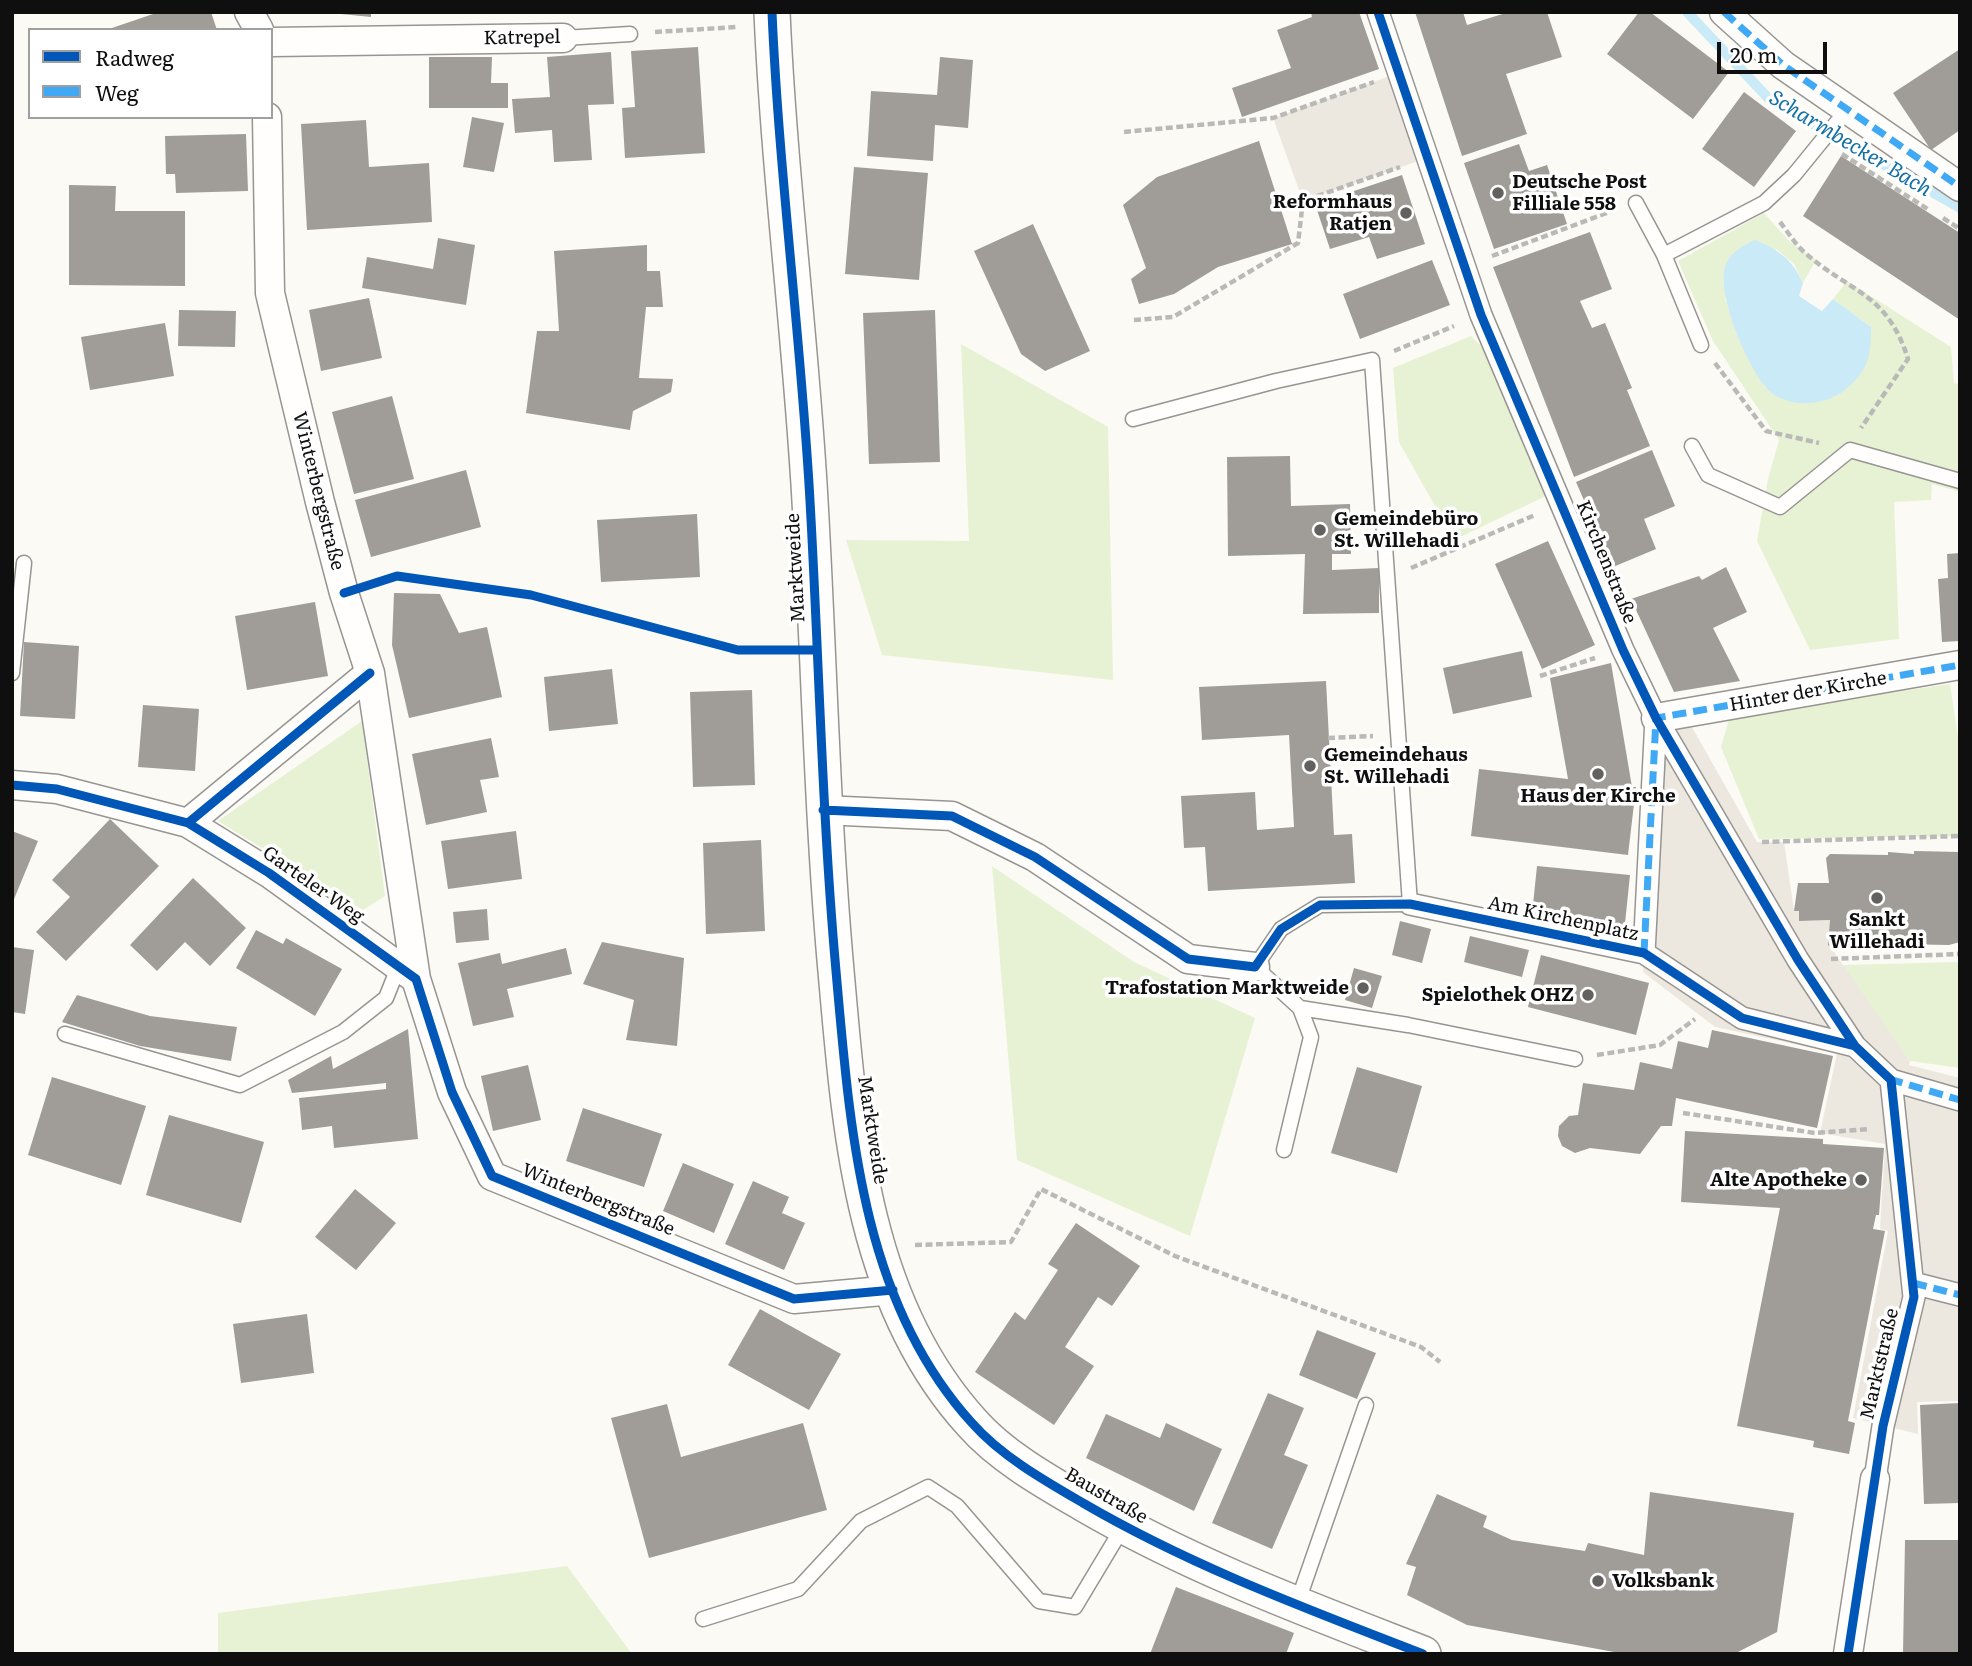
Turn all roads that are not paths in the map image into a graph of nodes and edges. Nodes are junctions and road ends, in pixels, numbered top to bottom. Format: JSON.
{"nodes":[{"id":1,"x":249,"y":12,"type":"edge"},
{"id":2,"x":1378,"y":12,"type":"edge"},
{"id":3,"x":1724,"y":12,"type":"edge"},
{"id":4,"x":773,"y":18,"type":"edge"},
{"id":5,"x":258,"y":28,"type":"edge"},
{"id":6,"x":630,"y":34,"type":"road end"},
{"id":7,"x":563,"y":38,"type":"joint"},
{"id":8,"x":273,"y":43,"type":"edge"},
{"id":9,"x":1840,"y":118,"type":"junction"},
{"id":10,"x":267,"y":119,"type":"edge"},
{"id":11,"x":1960,"y":187,"type":"edge"},
{"id":12,"x":1636,"y":203,"type":"road end"},
{"id":13,"x":1664,"y":255,"type":"junction"},
{"id":14,"x":1701,"y":345,"type":"road end"},
{"id":15,"x":1133,"y":419,"type":"dead end"},
{"id":16,"x":1692,"y":446,"type":"dead end"},
{"id":17,"x":1960,"y":481,"type":"edge"},
{"id":18,"x":24,"y":563,"type":"dead end"},
{"id":19,"x":1960,"y":665,"type":"edge"},
{"id":20,"x":12,"y":673,"type":"edge"},
{"id":21,"x":370,"y":673,"type":"junction"},
{"id":22,"x":1656,"y":718,"type":"junction"},
{"id":23,"x":12,"y":785,"type":"edge"},
{"id":24,"x":823,"y":810,"type":"junction"},
{"id":25,"x":188,"y":823,"type":"junction"},
{"id":26,"x":1410,"y":904,"type":"junction"},
{"id":27,"x":1644,"y":953,"type":"junction"},
{"id":28,"x":1255,"y":967,"type":"junction"},
{"id":29,"x":407,"y":973,"type":"junction"},
{"id":30,"x":1300,"y":1008,"type":"junction"},
{"id":31,"x":65,"y":1034,"type":"dead end"},
{"id":32,"x":1856,"y":1046,"type":"junction"},
{"id":33,"x":1575,"y":1059,"type":"road end"},
{"id":34,"x":1891,"y":1080,"type":"junction"},
{"id":35,"x":1960,"y":1100,"type":"edge"},
{"id":36,"x":1284,"y":1150,"type":"dead end"},
{"id":37,"x":875,"y":1246,"type":"joint"},
{"id":38,"x":1913,"y":1283,"type":"junction"},
{"id":39,"x":893,"y":1290,"type":"junction"},
{"id":40,"x":1960,"y":1295,"type":"edge"},
{"id":41,"x":1366,"y":1405,"type":"dead end"},
{"id":42,"x":1875,"y":1479,"type":"joint"},
{"id":43,"x":1123,"y":1527,"type":"junction"},
{"id":44,"x":1297,"y":1604,"type":"junction"},
{"id":45,"x":703,"y":1619,"type":"dead end"},
{"id":46,"x":1423,"y":1654,"type":"edge"},
{"id":47,"x":1848,"y":1654,"type":"edge"}],
"edges":[{"from":1,"to":5,"type":"street"},
{"from":2,"to":22,"type":"street","name":"Kirchenstraße"},
{"from":3,"to":9,"type":"street"},
{"from":4,"to":24,"type":"street","name":"Marktweide"},
{"from":6,"to":7,"type":"lane","name":"Katrepel"},
{"from":7,"to":8,"type":"street","name":"Katrepel"},
{"from":9,"to":11,"type":"street"},
{"from":9,"to":13,"type":"lane"},
{"from":10,"to":21,"type":"street","name":"Winterbergstraße"},
{"from":12,"to":13,"type":"lane"},
{"from":13,"to":14,"type":"lane"},
{"from":15,"to":26,"type":"lane"},
{"from":16,"to":17,"type":"lane"},
{"from":18,"to":20,"type":"lane"},
{"from":19,"to":22,"type":"street","name":"Hinter der Kirche"},
{"from":21,"to":25,"type":"street"},
{"from":21,"to":29,"type":"street","name":"Winterbergstraße"},
{"from":22,"to":27,"type":"street","name":"Am Kirchenplatz"},
{"from":22,"to":32,"type":"street","name":"Kirchenstraße"},
{"from":23,"to":25,"type":"street","name":"Garteler Weg"},
{"from":24,"to":28,"type":"street"},
{"from":24,"to":37,"type":"street","name":"Marktweide"},
{"from":25,"to":29,"type":"street","name":"Garteler Weg"},
{"from":26,"to":27,"type":"street","name":"Am Kirchenplatz"},
{"from":26,"to":28,"type":"lane"},
{"from":27,"to":32,"type":"street","name":"Am Kirchenplatz"},
{"from":28,"to":30,"type":"lane"},
{"from":29,"to":31,"type":"lane"},
{"from":29,"to":39,"type":"street","name":"Winterbergstraße"},
{"from":30,"to":33,"type":"lane"},
{"from":30,"to":36,"type":"lane"},
{"from":32,"to":34,"type":"street","name":"Kirchenstraße"},
{"from":34,"to":35,"type":"street"},
{"from":34,"to":38,"type":"street","name":"Marktstraße"},
{"from":37,"to":39,"type":"street","name":"Baustraße"},
{"from":38,"to":40,"type":"street"},
{"from":38,"to":42,"type":"street","name":"Marktstraße"},
{"from":39,"to":43,"type":"street","name":"Baustraße"},
{"from":41,"to":44,"type":"lane"},
{"from":42,"to":47,"type":"street","name":"Marktstraße"},
{"from":43,"to":44,"type":"street","name":"Baustraße"},
{"from":43,"to":45,"type":"lane"},
{"from":44,"to":46,"type":"street","name":"Baustraße"}]}
